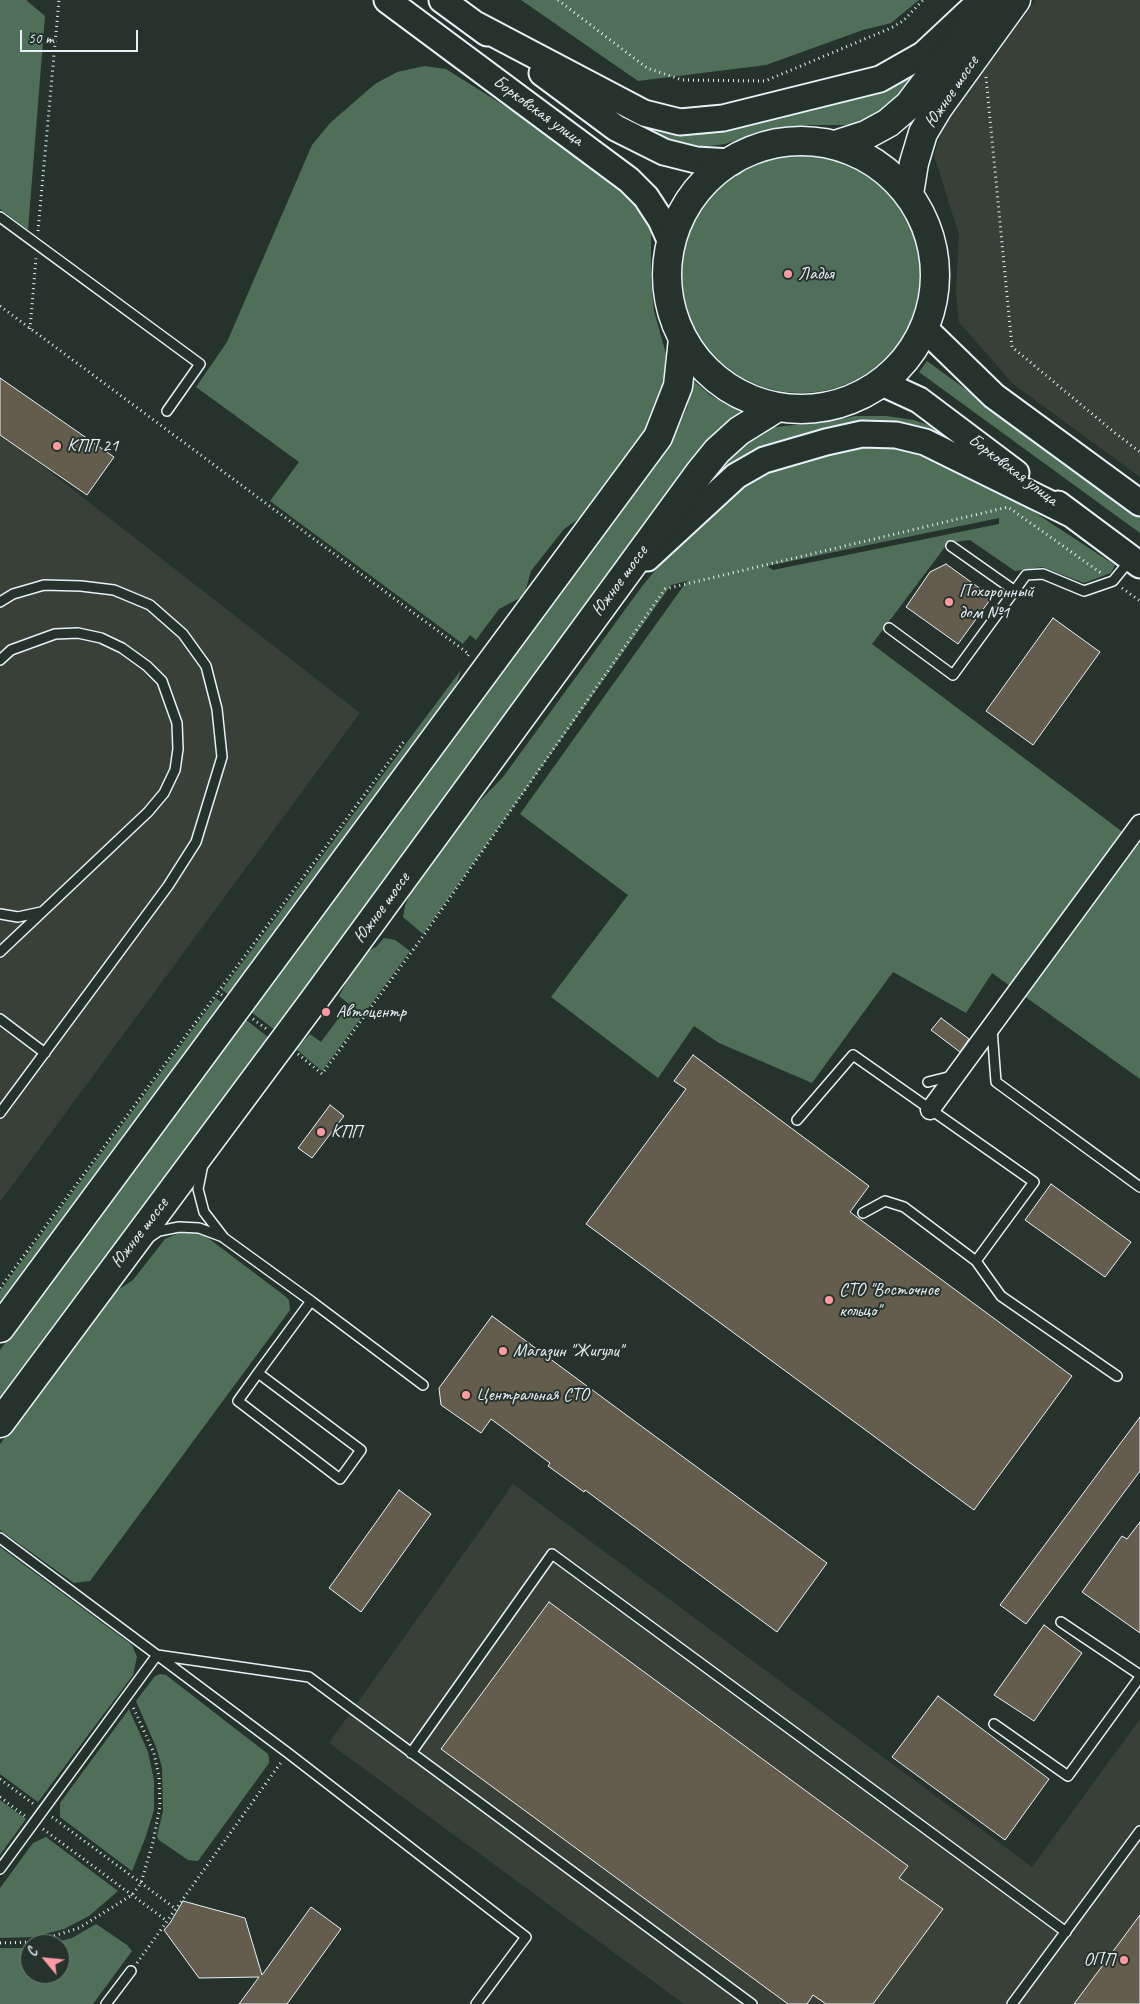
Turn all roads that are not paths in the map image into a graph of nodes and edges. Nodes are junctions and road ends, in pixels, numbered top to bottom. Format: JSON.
{"nodes":[{"id":1,"x":387,"y":0,"type":"edge"},
{"id":2,"x":442,"y":0,"type":"edge"},
{"id":3,"x":982,"y":0,"type":"edge"},
{"id":4,"x":988,"y":0,"type":"edge"},
{"id":5,"x":1016,"y":0,"type":"edge"},
{"id":6,"x":475,"y":24,"type":"junction"},
{"id":7,"x":838,"y":144,"type":"junction"},
{"id":8,"x":732,"y":162,"type":"junction"},
{"id":9,"x":909,"y":194,"type":"junction"},
{"id":10,"x":0,"y":217,"type":"edge"},
{"id":11,"x":670,"y":240,"type":"junction"},
{"id":12,"x":924,"y":329,"type":"junction"},
{"id":13,"x":683,"y":339,"type":"junction"},
{"id":14,"x":882,"y":383,"type":"junction"},
{"id":15,"x":776,"y":408,"type":"junction"},
{"id":16,"x":167,"y":410,"type":"dead end"},
{"id":17,"x":1140,"y":503,"type":"edge"},
{"id":18,"x":1071,"y":514,"type":"junction"},
{"id":19,"x":951,"y":546,"type":"dead end"},
{"id":20,"x":1136,"y":562,"type":"edge"},
{"id":21,"x":1015,"y":591,"type":"junction"},
{"id":22,"x":0,"y":602,"type":"edge"},
{"id":23,"x":586,"y":628,"type":"junction"},
{"id":24,"x":889,"y":628,"type":"dead end"},
{"id":25,"x":0,"y":660,"type":"edge"},
{"id":26,"x":1140,"y":824,"type":"edge"},
{"id":27,"x":44,"y":911,"type":"junction"},
{"id":28,"x":0,"y":914,"type":"edge"},
{"id":29,"x":0,"y":952,"type":"edge"},
{"id":30,"x":0,"y":1019,"type":"edge"},
{"id":31,"x":992,"y":1026,"type":"junction"},
{"id":32,"x":45,"y":1053,"type":"junction"},
{"id":33,"x":955,"y":1076,"type":"junction"},
{"id":34,"x":928,"y":1082,"type":"dead end"},
{"id":35,"x":930,"y":1110,"type":"junction"},
{"id":36,"x":0,"y":1113,"type":"edge"},
{"id":37,"x":797,"y":1120,"type":"dead end"},
{"id":38,"x":214,"y":1135,"type":"junction"},
{"id":39,"x":1140,"y":1187,"type":"edge"},
{"id":40,"x":863,"y":1212,"type":"dead end"},
{"id":41,"x":224,"y":1238,"type":"junction"},
{"id":42,"x":976,"y":1261,"type":"junction"},
{"id":43,"x":117,"y":1264,"type":"junction"},
{"id":44,"x":310,"y":1301,"type":"junction"},
{"id":45,"x":0,"y":1328,"type":"edge"},
{"id":46,"x":258,"y":1373,"type":"junction"},
{"id":47,"x":1116,"y":1376,"type":"dead end"},
{"id":48,"x":423,"y":1385,"type":"dead end"},
{"id":49,"x":0,"y":1423,"type":"edge"},
{"id":50,"x":0,"y":1538,"type":"edge"},
{"id":51,"x":1061,"y":1622,"type":"dead end"},
{"id":52,"x":157,"y":1655,"type":"junction"},
{"id":53,"x":1140,"y":1676,"type":"edge"},
{"id":54,"x":994,"y":1724,"type":"dead end"},
{"id":55,"x":411,"y":1753,"type":"junction"},
{"id":56,"x":1140,"y":1831,"type":"edge"},
{"id":57,"x":0,"y":1869,"type":"edge"},
{"id":58,"x":1066,"y":1932,"type":"junction"},
{"id":59,"x":131,"y":1972,"type":"road end"},
{"id":60,"x":106,"y":2004,"type":"edge"},
{"id":61,"x":476,"y":2004,"type":"edge"},
{"id":62,"x":752,"y":2004,"type":"edge"},
{"id":63,"x":1012,"y":2004,"type":"edge"}],
"edges":[{"from":1,"to":11,"type":"main road","name":"Борковская улица"},
{"from":2,"to":6,"type":"main road","name":"Борковская улица"},
{"from":3,"to":6,"type":"main road"},
{"from":4,"to":7,"type":"main road","name":"Южное шоссе"},
{"from":5,"to":9,"type":"main road","name":"Южное шоссе"},
{"from":6,"to":8,"type":"main road","name":"Борковская улица"},
{"from":7,"to":8,"type":"main road"},
{"from":7,"to":9,"type":"main road"},
{"from":8,"to":11,"type":"main road"},
{"from":9,"to":12,"type":"main road"},
{"from":10,"to":16,"type":"lane"},
{"from":11,"to":13,"type":"main road"},
{"from":12,"to":14,"type":"main road"},
{"from":12,"to":17,"type":"main road"},
{"from":13,"to":15,"type":"main road"},
{"from":13,"to":45,"type":"main road"},
{"from":14,"to":15,"type":"main road"},
{"from":14,"to":18,"type":"main road","name":"Борковская улица"},
{"from":15,"to":23,"type":"main road","name":"Южное шоссе"},
{"from":18,"to":20,"type":"main road","name":"Борковская улица"},
{"from":18,"to":23,"type":"main road"},
{"from":19,"to":21,"type":"lane"},
{"from":20,"to":21,"type":"lane"},
{"from":21,"to":24,"type":"lane"},
{"from":22,"to":32,"type":"lane"},
{"from":23,"to":38,"type":"main road","name":"Южное шоссе"},
{"from":25,"to":27,"type":"lane"},
{"from":26,"to":31,"type":"street"},
{"from":27,"to":28,"type":"lane"},
{"from":27,"to":29,"type":"lane"},
{"from":30,"to":32,"type":"lane"},
{"from":31,"to":33,"type":"street"},
{"from":31,"to":39,"type":"lane"},
{"from":32,"to":36,"type":"lane"},
{"from":33,"to":34,"type":"lane"},
{"from":33,"to":35,"type":"street"},
{"from":35,"to":37,"type":"lane"},
{"from":35,"to":42,"type":"lane"},
{"from":38,"to":41,"type":"lane"},
{"from":38,"to":43,"type":"main road","name":"Южное шоссе"},
{"from":40,"to":42,"type":"lane"},
{"from":41,"to":43,"type":"lane"},
{"from":41,"to":44,"type":"lane"},
{"from":42,"to":47,"type":"lane"},
{"from":43,"to":49,"type":"main road","name":"Южное шоссе"},
{"from":44,"to":46,"type":"lane"},
{"from":44,"to":48,"type":"lane"},
{"from":46,"to":46,"type":"lane"},
{"from":50,"to":52,"type":"lane"},
{"from":51,"to":53,"type":"lane"},
{"from":52,"to":55,"type":"lane"},
{"from":52,"to":57,"type":"lane"},
{"from":52,"to":61,"type":"lane"},
{"from":53,"to":54,"type":"lane"},
{"from":55,"to":58,"type":"lane"},
{"from":55,"to":62,"type":"lane"},
{"from":56,"to":58,"type":"lane"},
{"from":58,"to":63,"type":"lane"},
{"from":59,"to":60,"type":"lane"}]}
